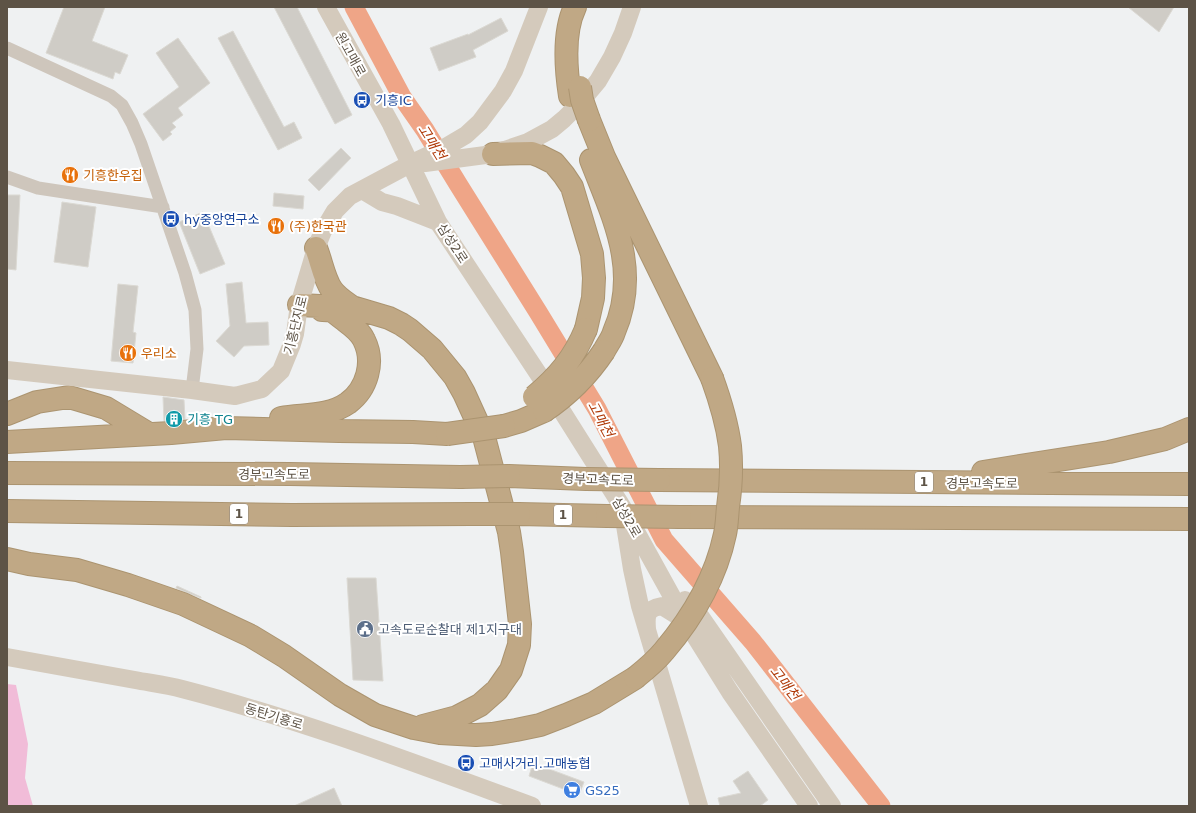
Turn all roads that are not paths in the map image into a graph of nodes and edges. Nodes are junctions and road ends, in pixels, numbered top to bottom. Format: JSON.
{"nodes":[{"id":1,"x":326,"y":7,"type":"edge"},
{"id":2,"x":539,"y":7,"type":"edge"},
{"id":3,"x":575,"y":7,"type":"edge"},
{"id":4,"x":589,"y":7,"type":"edge"},
{"id":5,"x":632,"y":7,"type":"edge"},
{"id":6,"x":7,"y":48,"type":"edge"},
{"id":7,"x":575,"y":92,"type":"junction"},
{"id":8,"x":584,"y":125,"type":"junction"},
{"id":9,"x":466,"y":135,"type":"junction"},
{"id":10,"x":447,"y":154,"type":"junction"},
{"id":11,"x":485,"y":155,"type":"junction"},
{"id":12,"x":421,"y":161,"type":"junction"},
{"id":13,"x":7,"y":177,"type":"edge"},
{"id":14,"x":362,"y":190,"type":"junction"},
{"id":15,"x":163,"y":207,"type":"junction"},
{"id":16,"x":438,"y":222,"type":"junction"},
{"id":17,"x":316,"y":248,"type":"junction"},
{"id":18,"x":299,"y":305,"type":"junction"},
{"id":19,"x":352,"y":306,"type":"junction"},
{"id":20,"x":7,"y":370,"type":"edge"},
{"id":21,"x":192,"y":390,"type":"junction"},
{"id":22,"x":539,"y":404,"type":"junction"},
{"id":23,"x":7,"y":414,"type":"edge"},
{"id":24,"x":226,"y":428,"type":"junction"},
{"id":25,"x":1189,"y":429,"type":"edge"},
{"id":26,"x":149,"y":434,"type":"junction"},
{"id":27,"x":7,"y":442,"type":"edge"},
{"id":28,"x":7,"y":473,"type":"edge"},
{"id":29,"x":920,"y":482,"type":"junction"},
{"id":30,"x":1189,"y":484,"type":"edge"},
{"id":31,"x":7,"y":511,"type":"edge"},
{"id":32,"x":615,"y":512,"type":"junction"},
{"id":33,"x":1189,"y":519,"type":"edge"},
{"id":34,"x":7,"y":559,"type":"edge"},
{"id":35,"x":656,"y":570,"type":"junction"},
{"id":36,"x":685,"y":620,"type":"junction"},
{"id":37,"x":647,"y":630,"type":"junction"},
{"id":38,"x":7,"y":657,"type":"edge"},
{"id":39,"x":414,"y":728,"type":"junction"},
{"id":40,"x":532,"y":806,"type":"edge"},
{"id":41,"x":699,"y":806,"type":"edge"},
{"id":42,"x":809,"y":806,"type":"edge"},
{"id":43,"x":832,"y":806,"type":"edge"}],
"edges":[{"from":1,"to":12,"type":"main road","name":"원고매로"},
{"from":2,"to":9,"type":"main road"},
{"from":3,"to":7,"type":"highway"},
{"from":4,"to":7,"type":"highway"},
{"from":5,"to":11,"type":"main road","name":"기흥단지로"},
{"from":6,"to":15,"type":"street"},
{"from":7,"to":8,"type":"highway"},
{"from":8,"to":22,"type":"highway","bridge":true},
{"from":8,"to":39,"type":"highway","bridge":true},
{"from":9,"to":10,"type":"main road"},
{"from":9,"to":11,"type":"main road"},
{"from":10,"to":11,"type":"main road","name":"기흥단지로"},
{"from":10,"to":12,"type":"main road","name":"기흥단지로"},
{"from":11,"to":22,"type":"highway","bridge":true},
{"from":12,"to":14,"type":"main road","name":"기흥단지로"},
{"from":12,"to":16,"type":"main road","name":"삼성2로"},
{"from":13,"to":15,"type":"street"},
{"from":14,"to":16,"type":"main road"},
{"from":14,"to":17,"type":"main road","name":"기흥단지로"},
{"from":15,"to":21,"type":"street"},
{"from":16,"to":32,"type":"main road","name":"삼성2로"},
{"from":17,"to":18,"type":"main road","name":"기흥단지로"},
{"from":17,"to":19,"type":"highway"},
{"from":18,"to":19,"type":"highway"},
{"from":18,"to":21,"type":"main road","name":"기흥단지로"},
{"from":18,"to":24,"type":"highway"},
{"from":19,"to":39,"type":"highway"},
{"from":20,"to":21,"type":"main road","name":"기흥단지로"},
{"from":22,"to":24,"type":"highway","bridge":true},
{"from":23,"to":26,"type":"highway"},
{"from":24,"to":26,"type":"highway"},
{"from":25,"to":29,"type":"highway"},
{"from":26,"to":27,"type":"highway"},
{"from":28,"to":29,"type":"highway","name":"경부고속도로","number":"1","bridge":true},
{"from":29,"to":30,"type":"highway","name":"경부고속도로","number":"1"},
{"from":31,"to":32,"type":"highway","number":"1","bridge":true},
{"from":32,"to":33,"type":"highway","number":"1","bridge":true},
{"from":32,"to":35,"type":"main road","name":"삼성2로"},
{"from":32,"to":37,"type":"main road"},
{"from":34,"to":39,"type":"highway"},
{"from":35,"to":36,"type":"main road","name":"삼성2로"},
{"from":35,"to":43,"type":"main road"},
{"from":36,"to":37,"type":"main road"},
{"from":36,"to":42,"type":"main road","name":"삼성2로"},
{"from":37,"to":41,"type":"main road"},
{"from":38,"to":40,"type":"main road","name":"동탄기흥로"}]}
